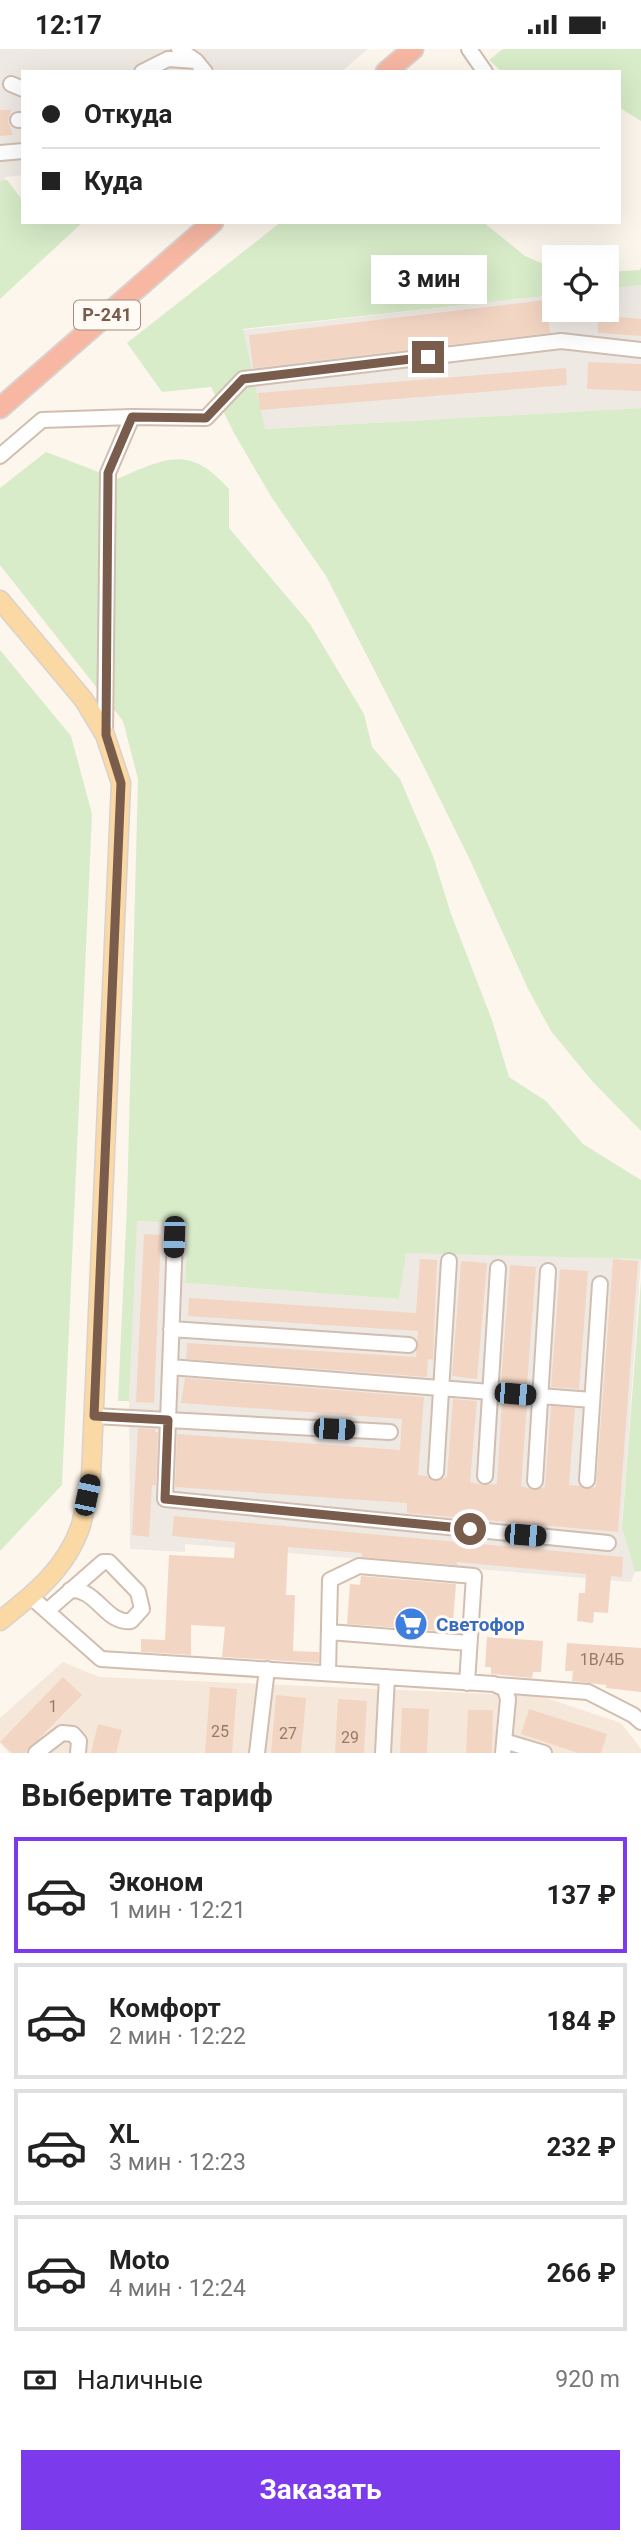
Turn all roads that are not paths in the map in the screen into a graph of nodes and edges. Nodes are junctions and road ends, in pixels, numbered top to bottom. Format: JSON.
{"nodes":[{"id":1,"x":179,"y":49,"type":"edge"},
{"id":2,"x":413,"y":49,"type":"edge"},
{"id":3,"x":469,"y":49,"type":"edge"},
{"id":4,"x":201,"y":67,"type":"edge"},
{"id":5,"x":146,"y":70,"type":"edge"},
{"id":6,"x":388,"y":70,"type":"edge"},
{"id":7,"x":484,"y":70,"type":"edge"},
{"id":8,"x":21,"y":151,"type":"edge"},
{"id":9,"x":0,"y":153,"type":"edge"},
{"id":10,"x":211,"y":224,"type":"edge"},
{"id":11,"x":641,"y":350,"type":"edge"},
{"id":12,"x":0,"y":408,"type":"edge"},
{"id":13,"x":132,"y":417,"type":"junction"},
{"id":14,"x":0,"y":456,"type":"edge"},
{"id":15,"x":0,"y":600,"type":"edge"},
{"id":16,"x":106,"y":735,"type":"junction"},
{"id":17,"x":174,"y":1237,"type":"dead end"},
{"id":18,"x":449,"y":1261,"type":"dead end"},
{"id":19,"x":498,"y":1268,"type":"dead end"},
{"id":20,"x":548,"y":1271,"type":"dead end"},
{"id":21,"x":600,"y":1284,"type":"dead end"},
{"id":22,"x":171,"y":1329,"type":"junction"},
{"id":23,"x":409,"y":1345,"type":"dead end"},
{"id":24,"x":170,"y":1367,"type":"junction"},
{"id":25,"x":441,"y":1388,"type":"junction"},
{"id":26,"x":490,"y":1392,"type":"junction"},
{"id":27,"x":540,"y":1396,"type":"junction"},
{"id":28,"x":592,"y":1400,"type":"junction"},
{"id":29,"x":94,"y":1416,"type":"junction"},
{"id":30,"x":168,"y":1420,"type":"junction"},
{"id":31,"x":390,"y":1432,"type":"dead end"},
{"id":32,"x":436,"y":1472,"type":"dead end"},
{"id":33,"x":485,"y":1476,"type":"dead end"},
{"id":34,"x":587,"y":1480,"type":"dead end"},
{"id":35,"x":535,"y":1481,"type":"dead end"},
{"id":36,"x":608,"y":1543,"type":"dead end"},
{"id":37,"x":71,"y":1590,"type":"junction"},
{"id":38,"x":31,"y":1597,"type":"junction"},
{"id":39,"x":47,"y":1611,"type":"junction"},
{"id":40,"x":0,"y":1621,"type":"edge"},
{"id":41,"x":329,"y":1632,"type":"junction"},
{"id":42,"x":469,"y":1643,"type":"junction"},
{"id":43,"x":267,"y":1669,"type":"junction"},
{"id":44,"x":328,"y":1673,"type":"junction"},
{"id":45,"x":387,"y":1677,"type":"junction"},
{"id":46,"x":467,"y":1682,"type":"junction"},
{"id":47,"x":494,"y":1684,"type":"junction"},
{"id":48,"x":641,"y":1722,"type":"edge"},
{"id":49,"x":503,"y":1747,"type":"edge"},
{"id":50,"x":36,"y":1753,"type":"edge"},
{"id":51,"x":78,"y":1753,"type":"edge"},
{"id":52,"x":257,"y":1753,"type":"edge"},
{"id":53,"x":383,"y":1753,"type":"edge"},
{"id":54,"x":544,"y":1753,"type":"edge"}],
"edges":[{"from":1,"to":4,"type":"lane"},
{"from":2,"to":6,"type":"highway"},
{"from":3,"to":7,"type":"lane"},
{"from":4,"to":5,"type":"lane"},
{"from":8,"to":9,"type":"lane"},
{"from":10,"to":12,"type":"highway","number":"Р-241"},
{"from":11,"to":13,"type":"lane"},
{"from":13,"to":14,"type":"lane"},
{"from":13,"to":16,"type":"lane"},
{"from":15,"to":16,"type":"main road"},
{"from":16,"to":29,"type":"main road"},
{"from":17,"to":22,"type":"lane"},
{"from":18,"to":25,"type":"lane"},
{"from":19,"to":26,"type":"lane"},
{"from":20,"to":27,"type":"lane"},
{"from":21,"to":28,"type":"lane"},
{"from":22,"to":23,"type":"lane"},
{"from":22,"to":24,"type":"lane"},
{"from":24,"to":25,"type":"lane"},
{"from":24,"to":30,"type":"lane"},
{"from":25,"to":26,"type":"lane"},
{"from":25,"to":32,"type":"lane"},
{"from":26,"to":27,"type":"lane"},
{"from":26,"to":33,"type":"lane"},
{"from":27,"to":28,"type":"lane"},
{"from":27,"to":35,"type":"lane"},
{"from":28,"to":34,"type":"lane"},
{"from":29,"to":30,"type":"lane"},
{"from":29,"to":38,"type":"main road"},
{"from":30,"to":31,"type":"lane"},
{"from":30,"to":36,"type":"lane"},
{"from":37,"to":37,"type":"lane"},
{"from":37,"to":39,"type":"lane"},
{"from":38,"to":39,"type":"lane"},
{"from":38,"to":40,"type":"main road"},
{"from":39,"to":43,"type":"lane"},
{"from":41,"to":42,"type":"lane"},
{"from":41,"to":42,"type":"lane"},
{"from":41,"to":44,"type":"lane"},
{"from":42,"to":46,"type":"lane"},
{"from":43,"to":44,"type":"lane"},
{"from":43,"to":52,"type":"lane"},
{"from":44,"to":45,"type":"lane"},
{"from":45,"to":46,"type":"lane"},
{"from":45,"to":53,"type":"lane"},
{"from":46,"to":47,"type":"lane"},
{"from":47,"to":48,"type":"lane"},
{"from":47,"to":49,"type":"lane"},
{"from":49,"to":54,"type":"lane"},
{"from":50,"to":51,"type":"lane"}]}
